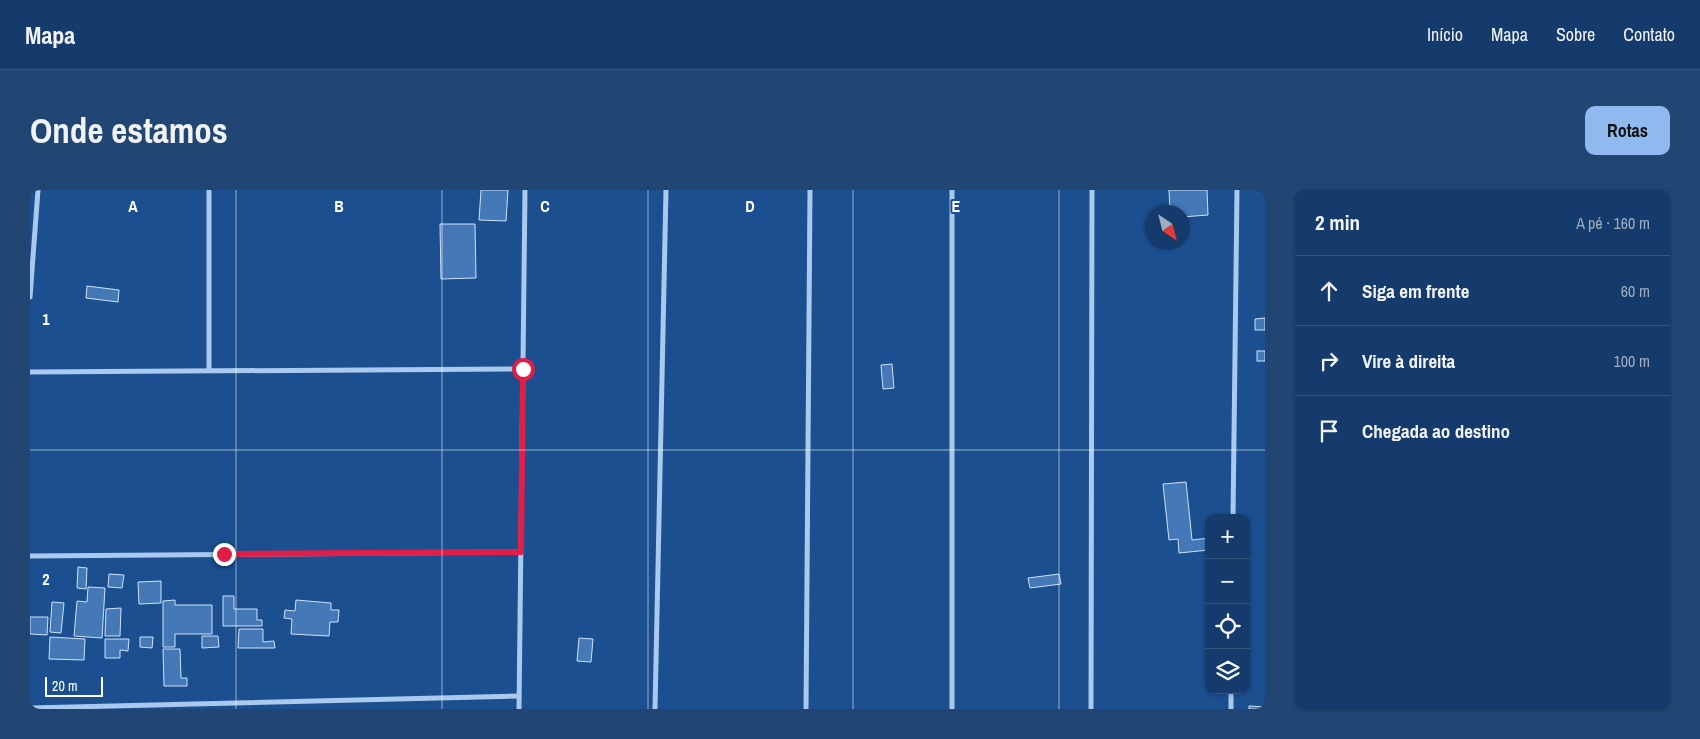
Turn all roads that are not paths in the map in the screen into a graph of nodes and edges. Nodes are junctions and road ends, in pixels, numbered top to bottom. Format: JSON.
{"nodes":[{"id":1,"x":38,"y":190,"type":"edge"},
{"id":2,"x":209,"y":190,"type":"edge"},
{"id":3,"x":525,"y":190,"type":"edge"},
{"id":4,"x":666,"y":190,"type":"edge"},
{"id":5,"x":810,"y":190,"type":"edge"},
{"id":6,"x":952,"y":190,"type":"edge"},
{"id":7,"x":1092,"y":190,"type":"edge"},
{"id":8,"x":1237,"y":190,"type":"edge"},
{"id":9,"x":30,"y":297,"type":"edge"},
{"id":10,"x":523,"y":369,"type":"junction"},
{"id":11,"x":209,"y":370,"type":"junction"},
{"id":12,"x":30,"y":372,"type":"edge"},
{"id":13,"x":1233,"y":514,"type":"edge"},
{"id":14,"x":521,"y":552,"type":"junction"},
{"id":15,"x":30,"y":556,"type":"edge"},
{"id":16,"x":1232,"y":694,"type":"edge"},
{"id":17,"x":519,"y":696,"type":"junction"},
{"id":18,"x":30,"y":708,"type":"edge"},
{"id":19,"x":519,"y":709,"type":"edge"},
{"id":20,"x":654,"y":709,"type":"edge"},
{"id":21,"x":806,"y":709,"type":"edge"},
{"id":22,"x":952,"y":709,"type":"edge"},
{"id":23,"x":1091,"y":709,"type":"edge"},
{"id":24,"x":1231,"y":709,"type":"edge"}],
"edges":[{"from":1,"to":9,"type":"street"},
{"from":2,"to":11,"type":"street"},
{"from":3,"to":10,"type":"street"},
{"from":4,"to":20,"type":"street"},
{"from":5,"to":21,"type":"street"},
{"from":6,"to":22,"type":"street"},
{"from":7,"to":23,"type":"street"},
{"from":8,"to":13,"type":"street"},
{"from":10,"to":11,"type":"street"},
{"from":10,"to":14,"type":"street"},
{"from":11,"to":12,"type":"street"},
{"from":14,"to":15,"type":"street"},
{"from":14,"to":17,"type":"street"},
{"from":16,"to":24,"type":"street"},
{"from":17,"to":18,"type":"street"},
{"from":17,"to":19,"type":"street"}]}
